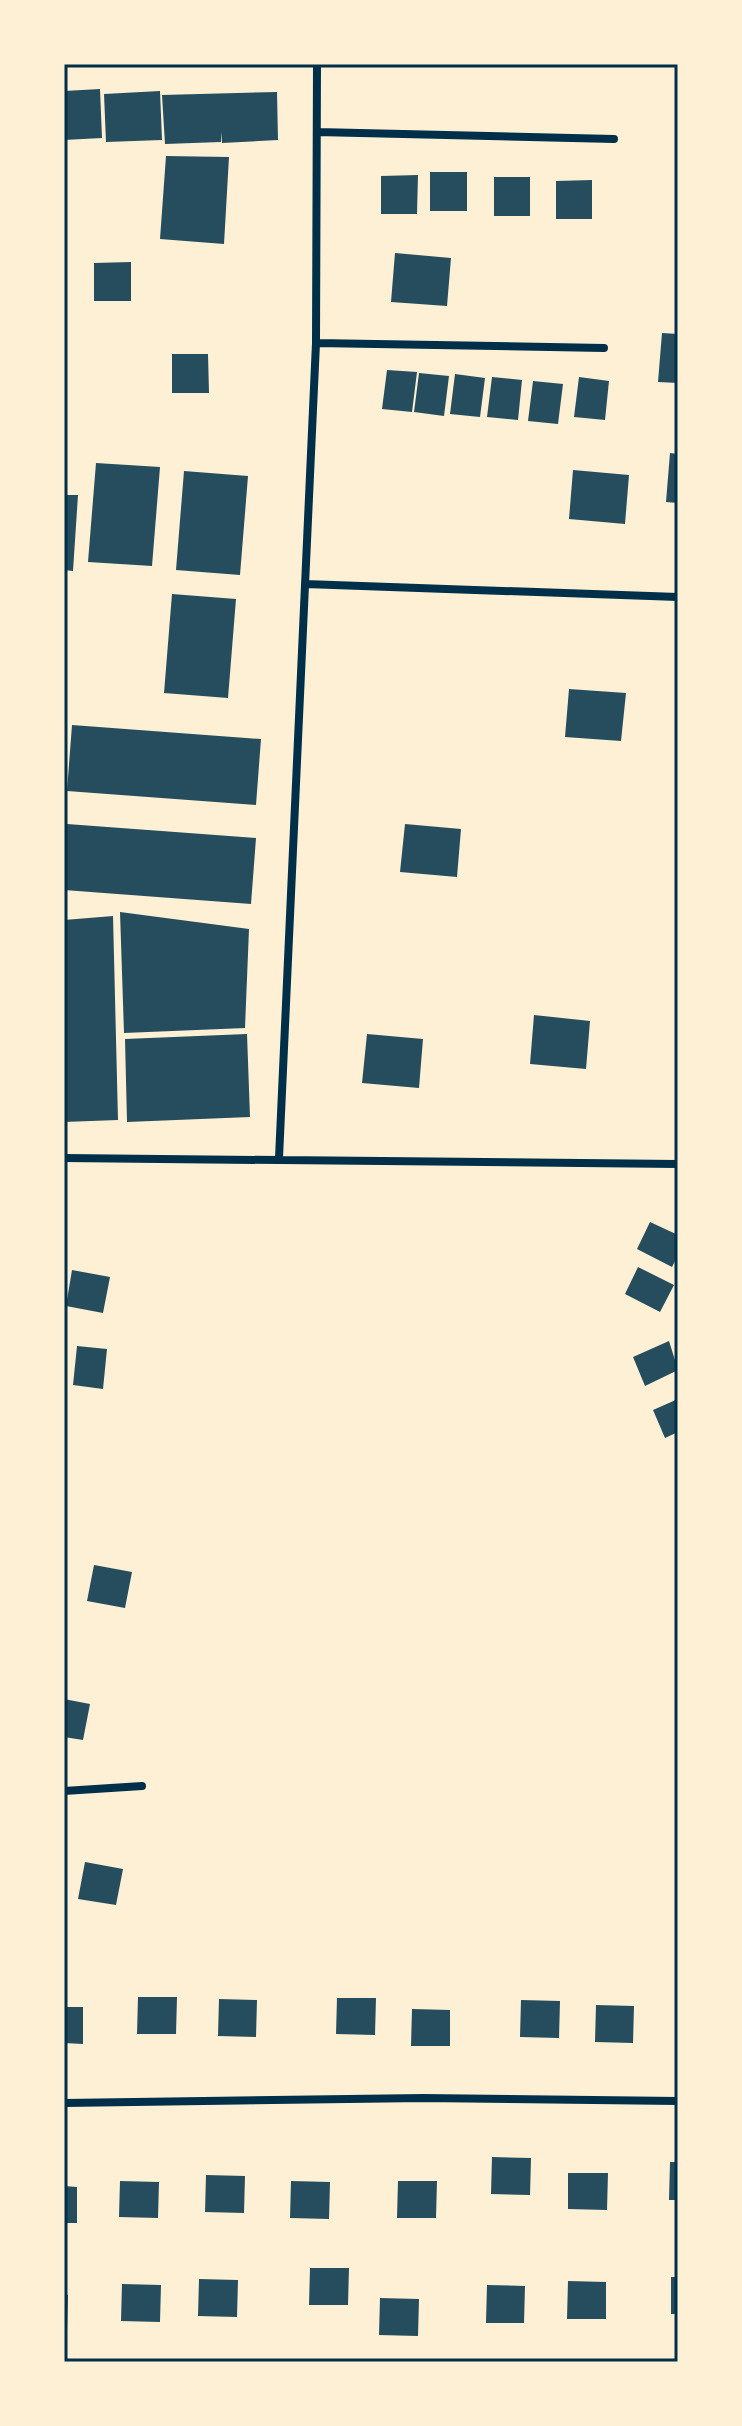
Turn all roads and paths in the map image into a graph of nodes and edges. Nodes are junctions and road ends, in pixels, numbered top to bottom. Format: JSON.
{"nodes":[{"id":1,"x":317,"y":64,"type":"edge"},
{"id":2,"x":317,"y":132,"type":"junction"},
{"id":3,"x":614,"y":139,"type":"dead end"},
{"id":4,"x":316,"y":343,"type":"junction"},
{"id":5,"x":604,"y":348,"type":"dead end"},
{"id":6,"x":305,"y":584,"type":"junction"},
{"id":7,"x":678,"y":597,"type":"edge"},
{"id":8,"x":64,"y":1158,"type":"edge"},
{"id":9,"x":279,"y":1158,"type":"junction"},
{"id":10,"x":678,"y":1164,"type":"edge"},
{"id":11,"x":142,"y":1786,"type":"dead end"},
{"id":12,"x":64,"y":1791,"type":"edge"},
{"id":13,"x":678,"y":2101,"type":"edge"},
{"id":14,"x":64,"y":2103,"type":"edge"}],
"edges":[{"from":1,"to":2,"type":"street"},
{"from":2,"to":3,"type":"street"},
{"from":2,"to":4,"type":"street"},
{"from":4,"to":5,"type":"street"},
{"from":4,"to":6,"type":"street"},
{"from":6,"to":7,"type":"street"},
{"from":6,"to":9,"type":"street"},
{"from":8,"to":9,"type":"street"},
{"from":9,"to":10,"type":"street"},
{"from":11,"to":12,"type":"street"},
{"from":13,"to":14,"type":"street"}]}
